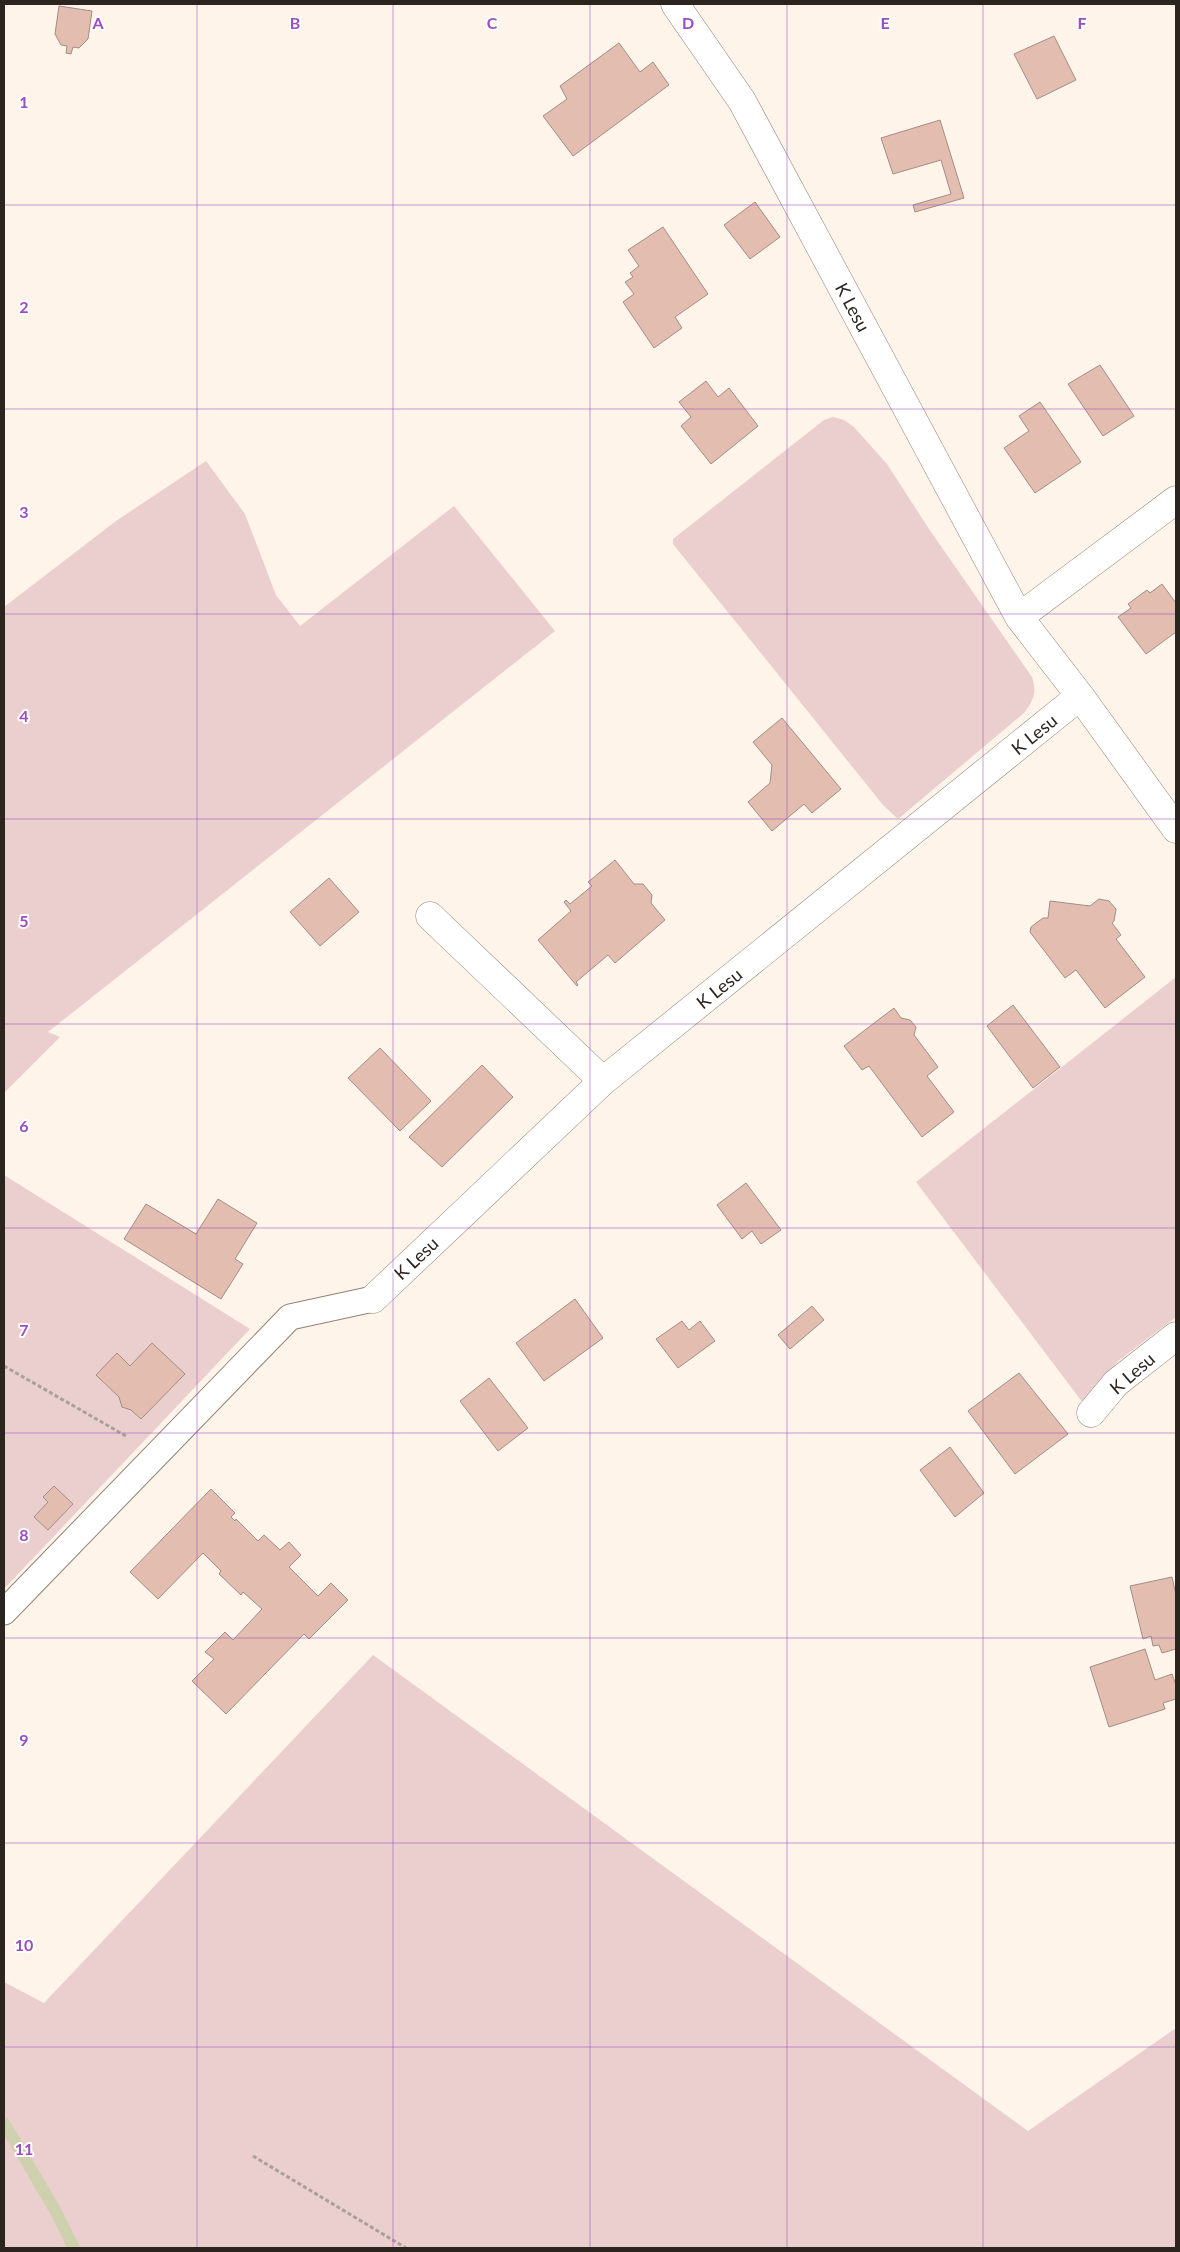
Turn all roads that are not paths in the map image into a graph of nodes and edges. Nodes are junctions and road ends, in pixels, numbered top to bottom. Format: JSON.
{"nodes":[{"id":1,"x":675,"y":4,"type":"edge"},
{"id":2,"x":1176,"y":500,"type":"edge"},
{"id":3,"x":1019,"y":618,"type":"junction"},
{"id":4,"x":1080,"y":696,"type":"junction"},
{"id":5,"x":1176,"y":830,"type":"edge"},
{"id":6,"x":430,"y":916,"type":"dead end"},
{"id":7,"x":603,"y":1082,"type":"junction"},
{"id":8,"x":373,"y":1299,"type":"joint"},
{"id":9,"x":1176,"y":1336,"type":"edge"},
{"id":10,"x":1091,"y":1413,"type":"dead end"},
{"id":11,"x":4,"y":1612,"type":"edge"}],
"edges":[{"from":1,"to":3,"type":"street","name":"K Lesu"},
{"from":2,"to":3,"type":"street"},
{"from":3,"to":4,"type":"street","name":"K Lesu"},
{"from":4,"to":5,"type":"street","name":"K Lesu"},
{"from":4,"to":7,"type":"street","name":"K Lesu"},
{"from":6,"to":7,"type":"street"},
{"from":7,"to":8,"type":"street","name":"K Lesu"},
{"from":8,"to":11,"type":"lane"},
{"from":9,"to":10,"type":"street","name":"K Lesu"}]}
